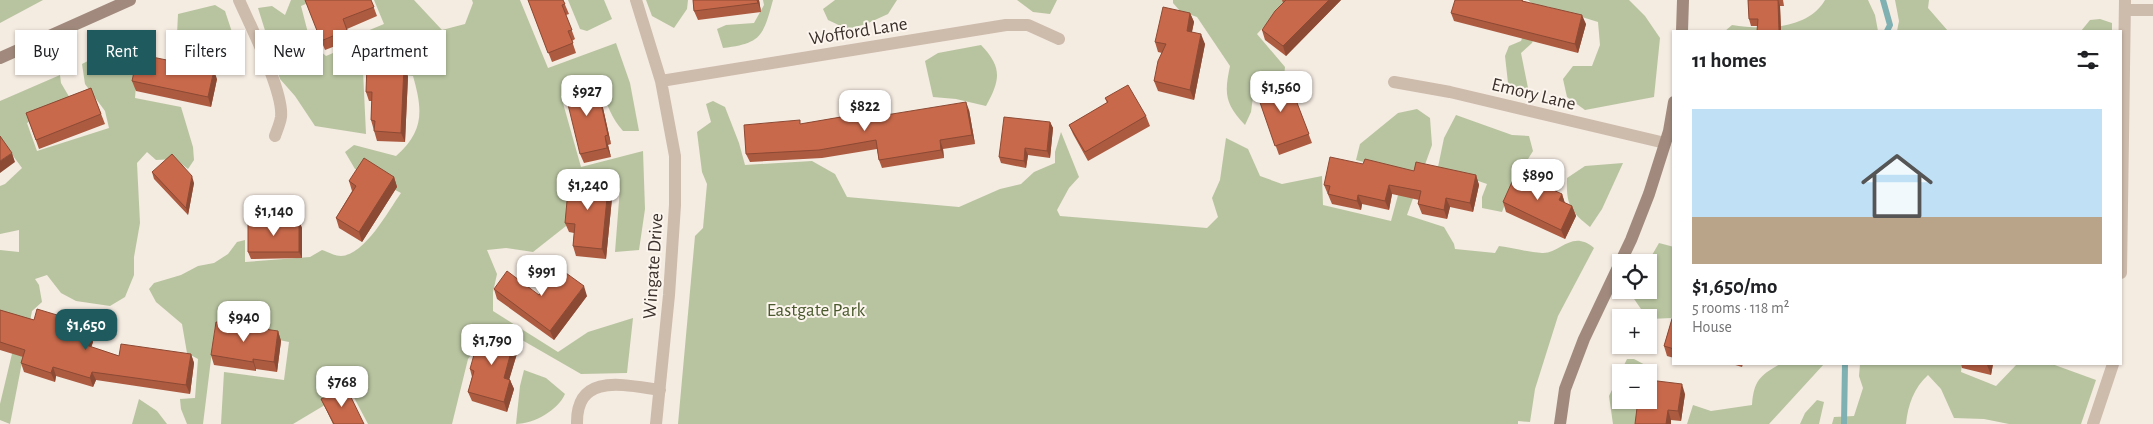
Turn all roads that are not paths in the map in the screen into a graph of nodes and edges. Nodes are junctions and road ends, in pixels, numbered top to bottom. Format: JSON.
{"nodes":[{"id":1,"x":130,"y":0,"type":"edge"},
{"id":2,"x":239,"y":0,"type":"edge"},
{"id":3,"x":636,"y":0,"type":"edge"},
{"id":4,"x":1683,"y":0,"type":"edge"},
{"id":5,"x":2125,"y":5,"type":"edge"},
{"id":6,"x":2153,"y":10,"type":"edge"},
{"id":7,"x":1682,"y":30,"type":"edge"},
{"id":8,"x":1059,"y":40,"type":"dead end"},
{"id":9,"x":0,"y":58,"type":"edge"},
{"id":10,"x":661,"y":81,"type":"junction"},
{"id":11,"x":1394,"y":82,"type":"dead end"},
{"id":12,"x":1672,"y":111,"type":"edge"},
{"id":13,"x":275,"y":136,"type":"dead end"},
{"id":14,"x":1665,"y":143,"type":"junction"},
{"id":15,"x":2122,"y":206,"type":"edge"},
{"id":16,"x":2113,"y":365,"type":"edge"},
{"id":17,"x":660,"y":390,"type":"junction"},
{"id":18,"x":577,"y":424,"type":"edge"},
{"id":19,"x":656,"y":424,"type":"edge"},
{"id":20,"x":1560,"y":424,"type":"edge"},
{"id":21,"x":2093,"y":424,"type":"edge"}],
"edges":[{"from":1,"to":9,"type":"street"},
{"from":2,"to":13,"type":"street"},
{"from":3,"to":10,"type":"street","name":"Wingate Drive"},
{"from":4,"to":7,"type":"street"},
{"from":5,"to":6,"type":"street"},
{"from":5,"to":15,"type":"street"},
{"from":8,"to":10,"type":"street","name":"Wofford Lane"},
{"from":10,"to":17,"type":"street","name":"Wingate Drive"},
{"from":11,"to":14,"type":"street","name":"Emory Lane"},
{"from":12,"to":14,"type":"street"},
{"from":14,"to":20,"type":"street"},
{"from":16,"to":21,"type":"street"},
{"from":17,"to":18,"type":"street"},
{"from":17,"to":19,"type":"street","name":"Wingate Drive"}]}
